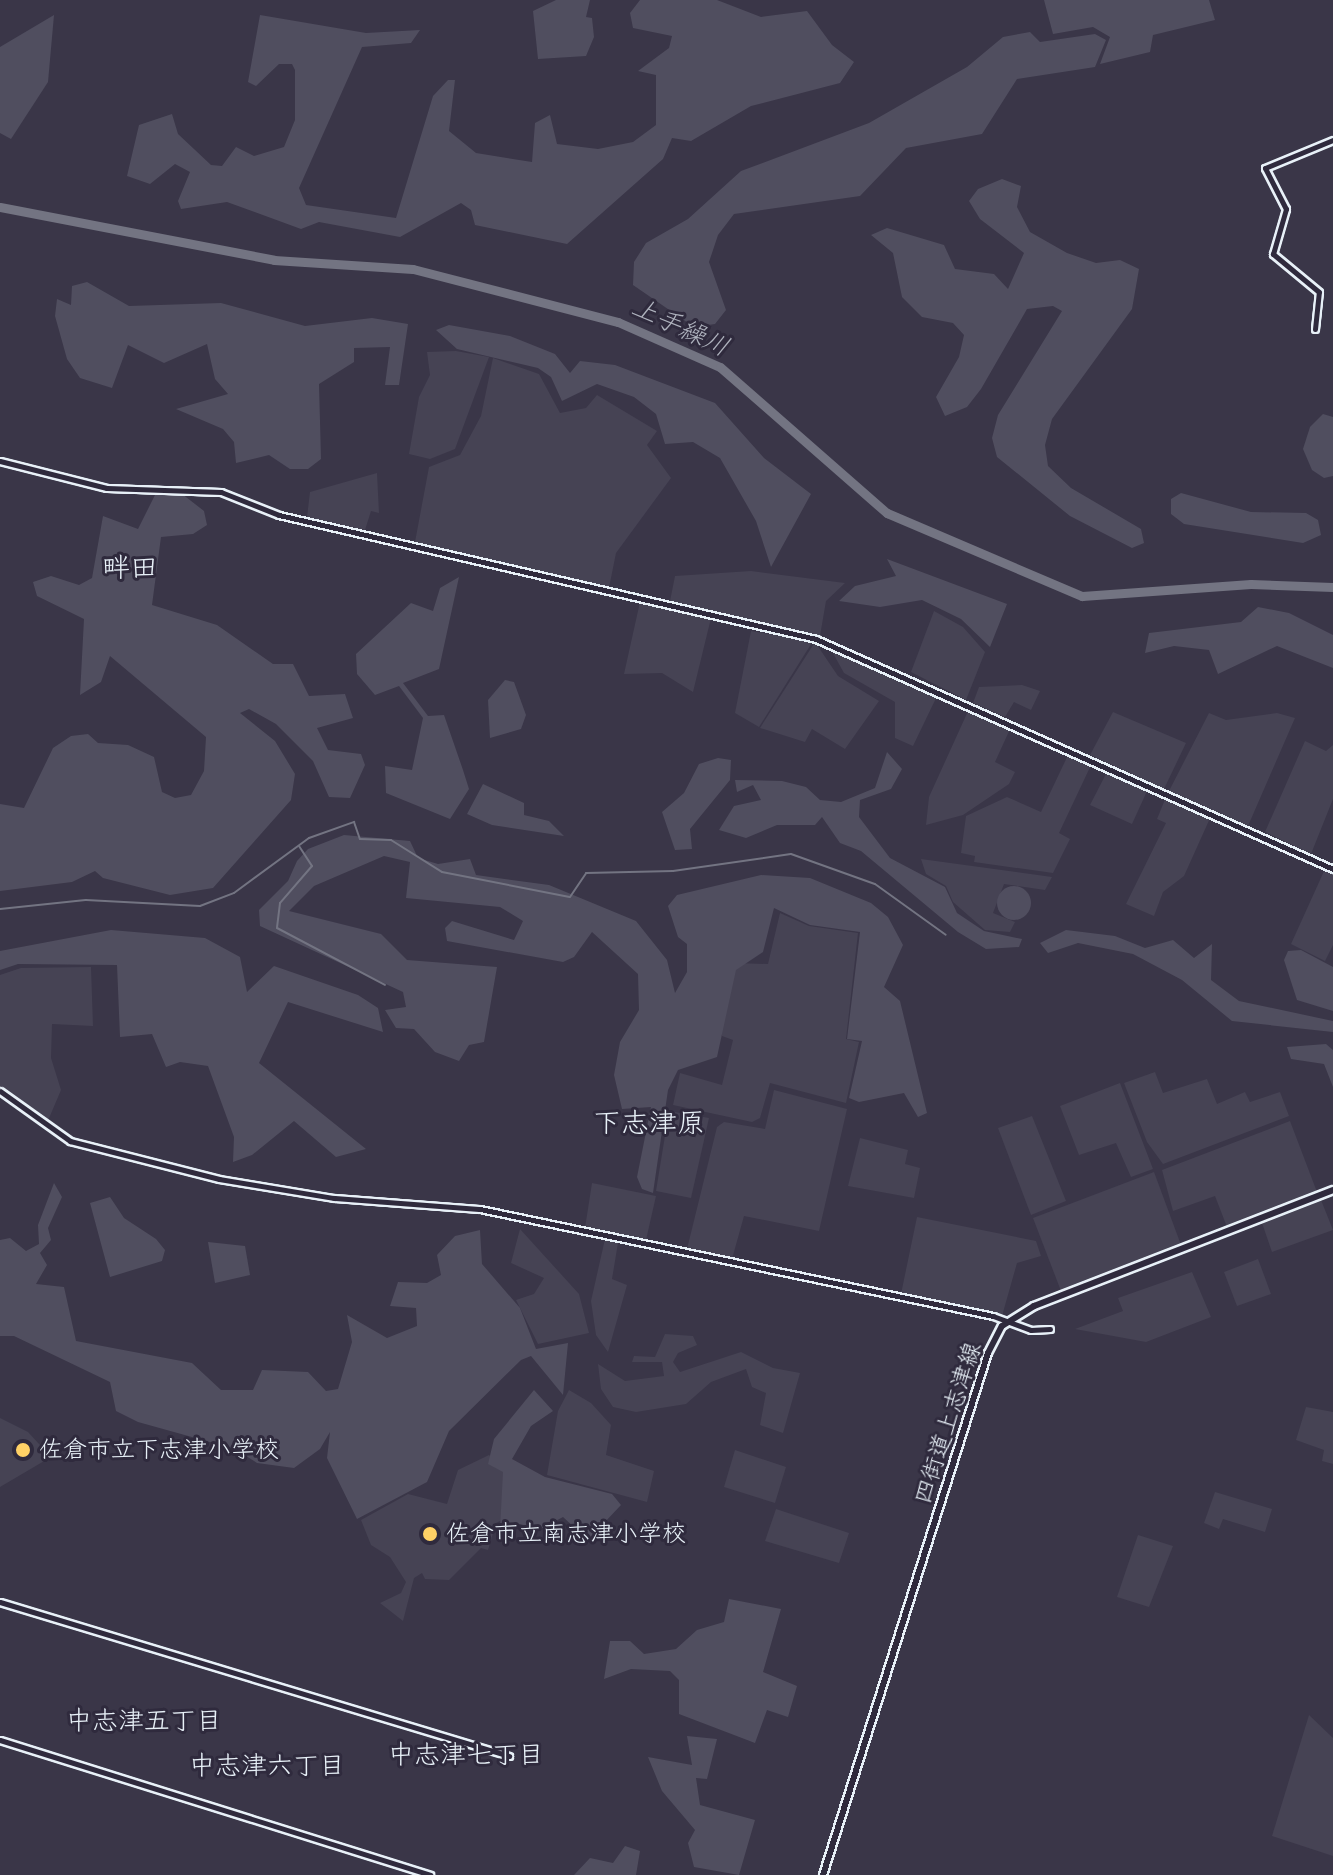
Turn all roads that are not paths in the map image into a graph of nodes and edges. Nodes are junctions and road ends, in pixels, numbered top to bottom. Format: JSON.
{"nodes":[{"id":1,"x":1333,"y":140,"type":"edge"},
{"id":2,"x":1315,"y":329,"type":"dead end"},
{"id":3,"x":0,"y":461,"type":"edge"},
{"id":4,"x":1333,"y":869,"type":"edge"},
{"id":5,"x":0,"y":1091,"type":"edge"},
{"id":6,"x":1333,"y":1190,"type":"edge"},
{"id":7,"x":1006,"y":1321,"type":"junction"},
{"id":8,"x":1050,"y":1329,"type":"dead end"},
{"id":9,"x":0,"y":1602,"type":"edge"},
{"id":10,"x":0,"y":1740,"type":"edge"},
{"id":11,"x":509,"y":1756,"type":"dead end"},
{"id":12,"x":430,"y":1875,"type":"edge"},
{"id":13,"x":823,"y":1875,"type":"edge"}],
"edges":[{"from":1,"to":2,"type":"street"},
{"from":3,"to":4,"type":"street"},
{"from":5,"to":7,"type":"street"},
{"from":6,"to":7,"type":"main road","name":"四街道上志津線"},
{"from":7,"to":8,"type":"street"},
{"from":7,"to":13,"type":"main road","name":"四街道上志津線"},
{"from":9,"to":11,"type":"street"},
{"from":10,"to":12,"type":"street"}]}
